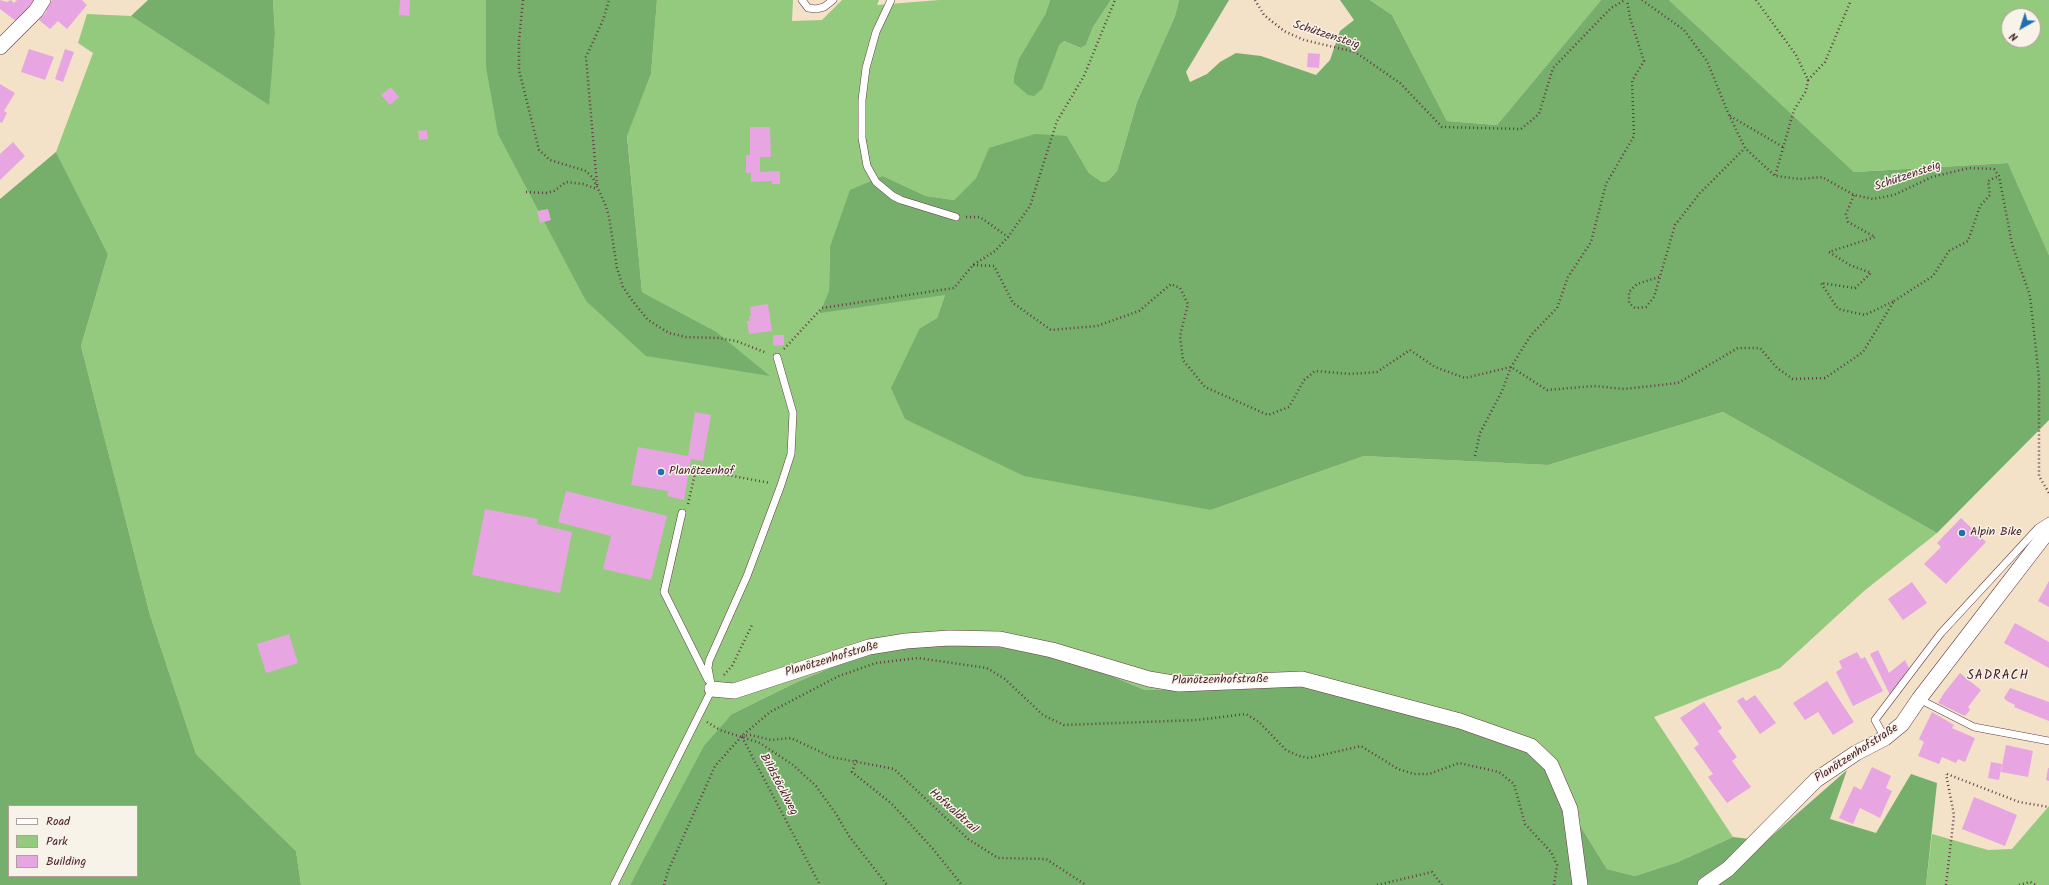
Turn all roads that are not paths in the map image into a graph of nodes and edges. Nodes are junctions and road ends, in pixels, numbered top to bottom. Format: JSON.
{"nodes":[{"id":1,"x":43,"y":0,"type":"edge"},
{"id":2,"x":802,"y":0,"type":"edge"},
{"id":3,"x":832,"y":0,"type":"edge"},
{"id":4,"x":891,"y":0,"type":"edge"},
{"id":5,"x":0,"y":47,"type":"edge"},
{"id":6,"x":956,"y":218,"type":"road end"},
{"id":7,"x":777,"y":357,"type":"road end"},
{"id":8,"x":682,"y":513,"type":"road end"},
{"id":9,"x":2049,"y":521,"type":"edge"},
{"id":10,"x":2049,"y":530,"type":"edge"},
{"id":11,"x":712,"y":689,"type":"junction"},
{"id":12,"x":1919,"y":699,"type":"junction"},
{"id":13,"x":1885,"y":738,"type":"junction"},
{"id":14,"x":2049,"y":741,"type":"edge"},
{"id":15,"x":614,"y":885,"type":"edge"},
{"id":16,"x":1580,"y":885,"type":"edge"},
{"id":17,"x":1705,"y":885,"type":"edge"}],
"edges":[{"from":1,"to":5,"type":"street"},
{"from":2,"to":3,"type":"lane"},
{"from":4,"to":6,"type":"lane"},
{"from":7,"to":11,"type":"lane"},
{"from":8,"to":11,"type":"lane"},
{"from":9,"to":13,"type":"lane"},
{"from":10,"to":12,"type":"street","name":"Planötzenhofstraße"},
{"from":11,"to":15,"type":"lane"},
{"from":11,"to":16,"type":"street","name":"Planötzenhofstraße"},
{"from":12,"to":13,"type":"street","name":"Planötzenhofstraße"},
{"from":12,"to":14,"type":"lane"},
{"from":13,"to":17,"type":"street","name":"Planötzenhofstraße"}]}
